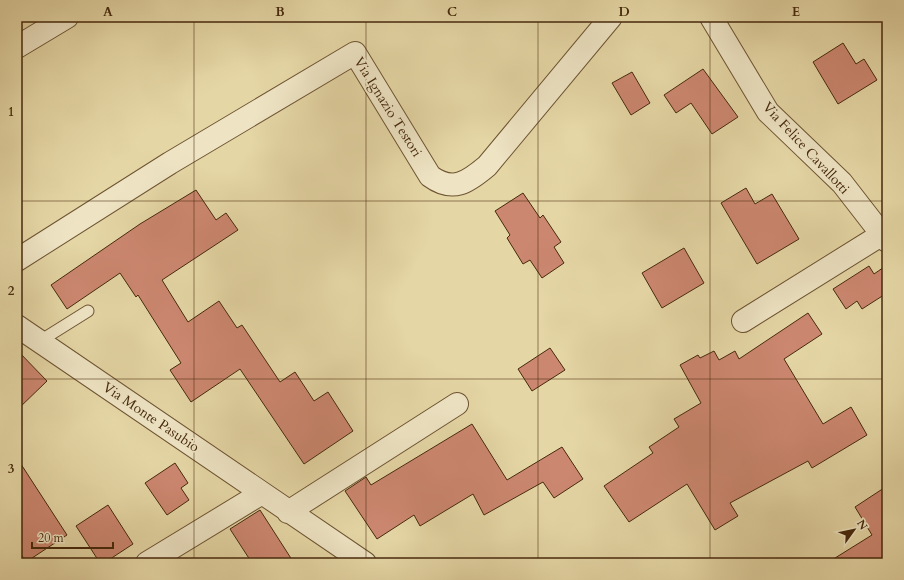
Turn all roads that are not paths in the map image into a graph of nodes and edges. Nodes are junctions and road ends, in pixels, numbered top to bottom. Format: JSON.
{"nodes":[{"id":1,"x":67,"y":17,"type":"edge"},
{"id":2,"x":611,"y":17,"type":"edge"},
{"id":3,"x":711,"y":17,"type":"edge"},
{"id":4,"x":17,"y":47,"type":"edge"},
{"id":5,"x":884,"y":238,"type":"edge"},
{"id":6,"x":17,"y":260,"type":"edge"},
{"id":7,"x":88,"y":311,"type":"dead end"},
{"id":8,"x":743,"y":321,"type":"dead end"},
{"id":9,"x":17,"y":326,"type":"edge"},
{"id":10,"x":40,"y":341,"type":"junction"},
{"id":11,"x":457,"y":404,"type":"dead end"},
{"id":12,"x":262,"y":493,"type":"junction"},
{"id":13,"x":288,"y":512,"type":"junction"},
{"id":14,"x":147,"y":563,"type":"edge"},
{"id":15,"x":365,"y":563,"type":"edge"}],
"edges":[{"from":1,"to":4,"type":"street"},
{"from":2,"to":6,"type":"street","name":"Via Ignazio Testori"},
{"from":3,"to":5,"type":"street","name":"Via Felice Cavallotti"},
{"from":5,"to":8,"type":"street","name":"Via Felice Cavallotti"},
{"from":7,"to":10,"type":"lane"},
{"from":9,"to":10,"type":"street","name":"Via Monte Pasubio"},
{"from":10,"to":12,"type":"street","name":"Via Monte Pasubio"},
{"from":11,"to":13,"type":"street"},
{"from":12,"to":13,"type":"street","name":"Via Monte Pasubio"},
{"from":12,"to":14,"type":"street"},
{"from":13,"to":15,"type":"street","name":"Via Monte Pasubio"}]}
